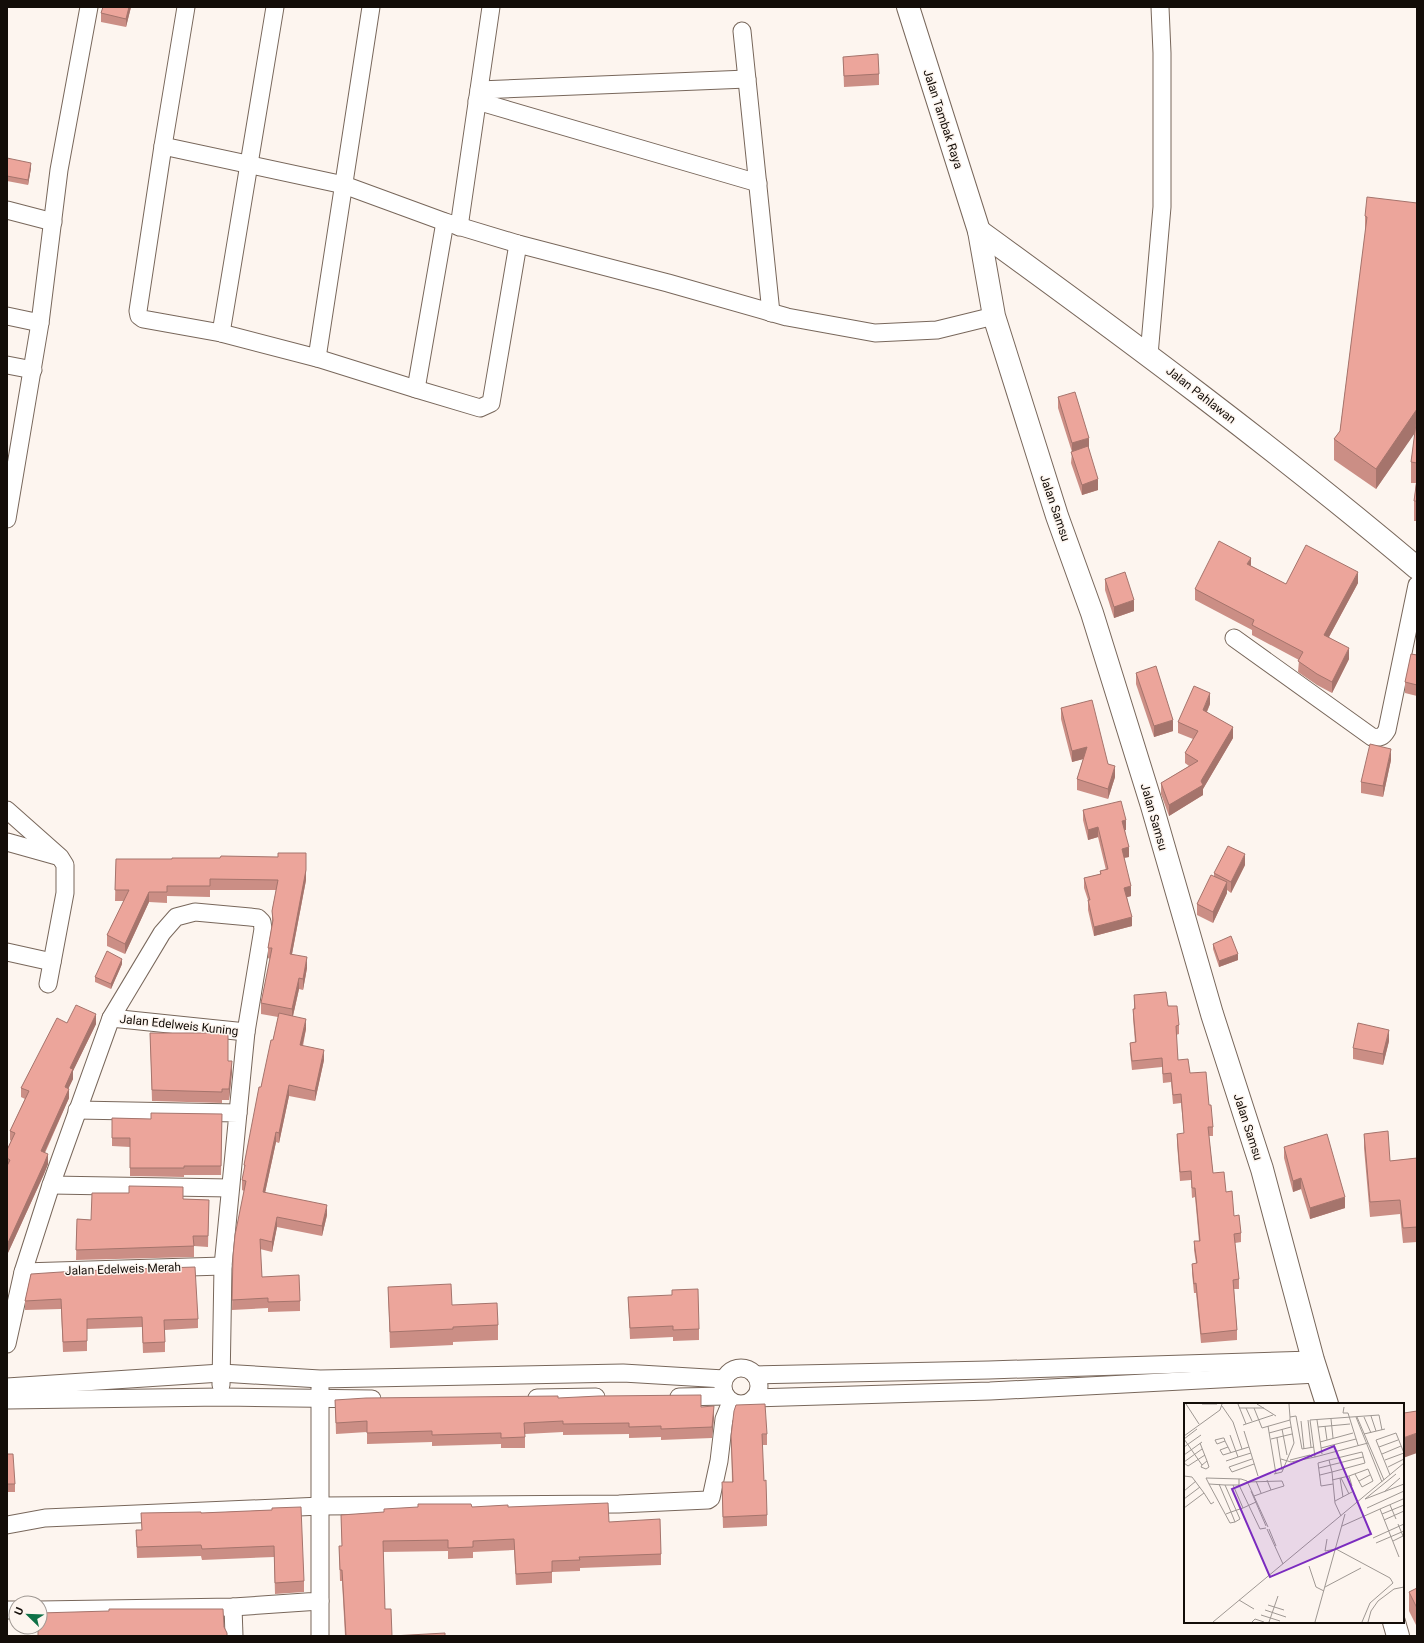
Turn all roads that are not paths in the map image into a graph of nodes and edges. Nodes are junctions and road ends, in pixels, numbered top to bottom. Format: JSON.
{"nodes":[{"id":1,"x":89,"y":7,"type":"edge"},
{"id":2,"x":186,"y":7,"type":"edge"},
{"id":3,"x":275,"y":7,"type":"edge"},
{"id":4,"x":371,"y":7,"type":"edge"},
{"id":5,"x":491,"y":7,"type":"edge"},
{"id":6,"x":908,"y":7,"type":"edge"},
{"id":7,"x":1160,"y":7,"type":"edge"},
{"id":8,"x":742,"y":31,"type":"dead end"},
{"id":9,"x":747,"y":79,"type":"junction"},
{"id":10,"x":478,"y":96,"type":"junction"},
{"id":11,"x":164,"y":146,"type":"junction"},
{"id":12,"x":249,"y":164,"type":"junction"},
{"id":13,"x":758,"y":183,"type":"junction"},
{"id":14,"x":344,"y":185,"type":"junction"},
{"id":15,"x":7,"y":210,"type":"edge"},
{"id":16,"x":53,"y":222,"type":"junction"},
{"id":17,"x":452,"y":224,"type":"junction"},
{"id":18,"x":979,"y":231,"type":"junction"},
{"id":19,"x":518,"y":244,"type":"junction"},
{"id":20,"x":771,"y":313,"type":"junction"},
{"id":21,"x":7,"y":316,"type":"edge"},
{"id":22,"x":994,"y":316,"type":"junction"},
{"id":23,"x":40,"y":323,"type":"junction"},
{"id":24,"x":221,"y":333,"type":"junction"},
{"id":25,"x":1149,"y":355,"type":"junction"},
{"id":26,"x":317,"y":358,"type":"junction"},
{"id":27,"x":7,"y":365,"type":"edge"},
{"id":28,"x":33,"y":370,"type":"junction"},
{"id":29,"x":416,"y":389,"type":"junction"},
{"id":30,"x":7,"y":519,"type":"edge"},
{"id":31,"x":1417,"y":568,"type":"edge"},
{"id":32,"x":1417,"y":585,"type":"edge"},
{"id":33,"x":1234,"y":638,"type":"dead end"},
{"id":34,"x":7,"y":810,"type":"edge"},
{"id":35,"x":7,"y":842,"type":"edge"},
{"id":36,"x":60,"y":857,"type":"junction"},
{"id":37,"x":7,"y":952,"type":"edge"},
{"id":38,"x":52,"y":962,"type":"junction"},
{"id":39,"x":48,"y":984,"type":"dead end"},
{"id":40,"x":112,"y":1018,"type":"junction"},
{"id":41,"x":246,"y":1032,"type":"junction"},
{"id":42,"x":77,"y":1110,"type":"junction"},
{"id":43,"x":238,"y":1113,"type":"junction"},
{"id":44,"x":51,"y":1185,"type":"junction"},
{"id":45,"x":230,"y":1188,"type":"junction"},
{"id":46,"x":223,"y":1266,"type":"junction"},
{"id":47,"x":24,"y":1272,"type":"junction"},
{"id":48,"x":7,"y":1344,"type":"edge"},
{"id":49,"x":1315,"y":1367,"type":"junction"},
{"id":50,"x":989,"y":1370,"type":"junction"},
{"id":51,"x":221,"y":1373,"type":"junction"},
{"id":52,"x":755,"y":1375,"type":"junction"},
{"id":53,"x":320,"y":1379,"type":"junction"},
{"id":54,"x":724,"y":1379,"type":"junction"},
{"id":55,"x":7,"y":1387,"type":"edge"},
{"id":56,"x":990,"y":1391,"type":"junction"},
{"id":57,"x":222,"y":1397,"type":"junction"},
{"id":58,"x":615,"y":1397,"type":"edge"},
{"id":59,"x":663,"y":1397,"type":"edge"},
{"id":60,"x":519,"y":1398,"type":"edge"},
{"id":61,"x":754,"y":1398,"type":"junction"},
{"id":62,"x":320,"y":1399,"type":"junction"},
{"id":63,"x":384,"y":1399,"type":"edge"},
{"id":64,"x":729,"y":1399,"type":"junction"},
{"id":65,"x":7,"y":1400,"type":"edge"},
{"id":66,"x":1327,"y":1403,"type":"edge"},
{"id":67,"x":321,"y":1506,"type":"junction"},
{"id":68,"x":7,"y":1525,"type":"edge"},
{"id":69,"x":320,"y":1601,"type":"junction"},
{"id":70,"x":233,"y":1607,"type":"junction"},
{"id":71,"x":48,"y":1610,"type":"edge"},
{"id":72,"x":1394,"y":1623,"type":"edge"},
{"id":73,"x":234,"y":1636,"type":"edge"},
{"id":74,"x":320,"y":1636,"type":"edge"},
{"id":75,"x":1398,"y":1636,"type":"edge"}],
"edges":[{"from":1,"to":16,"type":"street"},
{"from":2,"to":11,"type":"street"},
{"from":3,"to":12,"type":"street"},
{"from":4,"to":14,"type":"street"},
{"from":5,"to":10,"type":"street"},
{"from":6,"to":18,"type":"street","name":"Jalan Tambak Raya"},
{"from":7,"to":25,"type":"street"},
{"from":8,"to":9,"type":"street"},
{"from":9,"to":10,"type":"street"},
{"from":9,"to":13,"type":"street"},
{"from":10,"to":13,"type":"street"},
{"from":10,"to":17,"type":"street"},
{"from":11,"to":12,"type":"street"},
{"from":11,"to":24,"type":"street"},
{"from":12,"to":14,"type":"street"},
{"from":12,"to":24,"type":"street"},
{"from":13,"to":20,"type":"street"},
{"from":14,"to":17,"type":"street"},
{"from":14,"to":26,"type":"street"},
{"from":15,"to":16,"type":"street"},
{"from":16,"to":23,"type":"street"},
{"from":17,"to":19,"type":"street"},
{"from":17,"to":29,"type":"street"},
{"from":18,"to":22,"type":"street","name":"Jalan Samsu"},
{"from":18,"to":25,"type":"street","name":"Jalan Pahlawan"},
{"from":19,"to":20,"type":"street"},
{"from":19,"to":29,"type":"street"},
{"from":20,"to":22,"type":"street"},
{"from":21,"to":23,"type":"street"},
{"from":22,"to":49,"type":"street","name":"Jalan Samsu"},
{"from":23,"to":28,"type":"street"},
{"from":24,"to":26,"type":"street"},
{"from":25,"to":31,"type":"street","name":"Jalan Pahlawan"},
{"from":26,"to":29,"type":"street"},
{"from":27,"to":28,"type":"street"},
{"from":28,"to":30,"type":"street"},
{"from":32,"to":33,"type":"street"},
{"from":34,"to":36,"type":"street"},
{"from":35,"to":36,"type":"street"},
{"from":36,"to":38,"type":"street"},
{"from":37,"to":38,"type":"street"},
{"from":38,"to":39,"type":"street"},
{"from":40,"to":41,"type":"street","name":"Jalan Edelweis Kuning"},
{"from":40,"to":41,"type":"street"},
{"from":40,"to":42,"type":"street"},
{"from":41,"to":43,"type":"street"},
{"from":42,"to":43,"type":"street"},
{"from":42,"to":44,"type":"street"},
{"from":43,"to":45,"type":"street"},
{"from":44,"to":45,"type":"street"},
{"from":44,"to":47,"type":"street"},
{"from":45,"to":46,"type":"street"},
{"from":46,"to":47,"type":"street","name":"Jalan Edelweis Merah"},
{"from":46,"to":51,"type":"street"},
{"from":47,"to":48,"type":"street"},
{"from":49,"to":50,"type":"street"},
{"from":49,"to":56,"type":"street"},
{"from":49,"to":66,"type":"street","name":"Jalan Samsu"},
{"from":50,"to":52,"type":"street"},
{"from":50,"to":56,"type":"street"},
{"from":51,"to":53,"type":"street"},
{"from":51,"to":55,"type":"street"},
{"from":51,"to":57,"type":"street"},
{"from":52,"to":54,"type":"street"},
{"from":52,"to":61,"type":"street"},
{"from":53,"to":54,"type":"street"},
{"from":53,"to":62,"type":"street"},
{"from":54,"to":64,"type":"street"},
{"from":56,"to":61,"type":"street"},
{"from":57,"to":62,"type":"street"},
{"from":57,"to":65,"type":"street"},
{"from":58,"to":60,"type":"street"},
{"from":59,"to":64,"type":"street"},
{"from":61,"to":64,"type":"street"},
{"from":62,"to":63,"type":"street"},
{"from":62,"to":67,"type":"street"},
{"from":64,"to":67,"type":"street"},
{"from":67,"to":68,"type":"street"},
{"from":67,"to":69,"type":"street"},
{"from":69,"to":70,"type":"street"},
{"from":69,"to":74,"type":"street"},
{"from":70,"to":71,"type":"street"},
{"from":70,"to":73,"type":"street"},
{"from":72,"to":75,"type":"street"}]}
